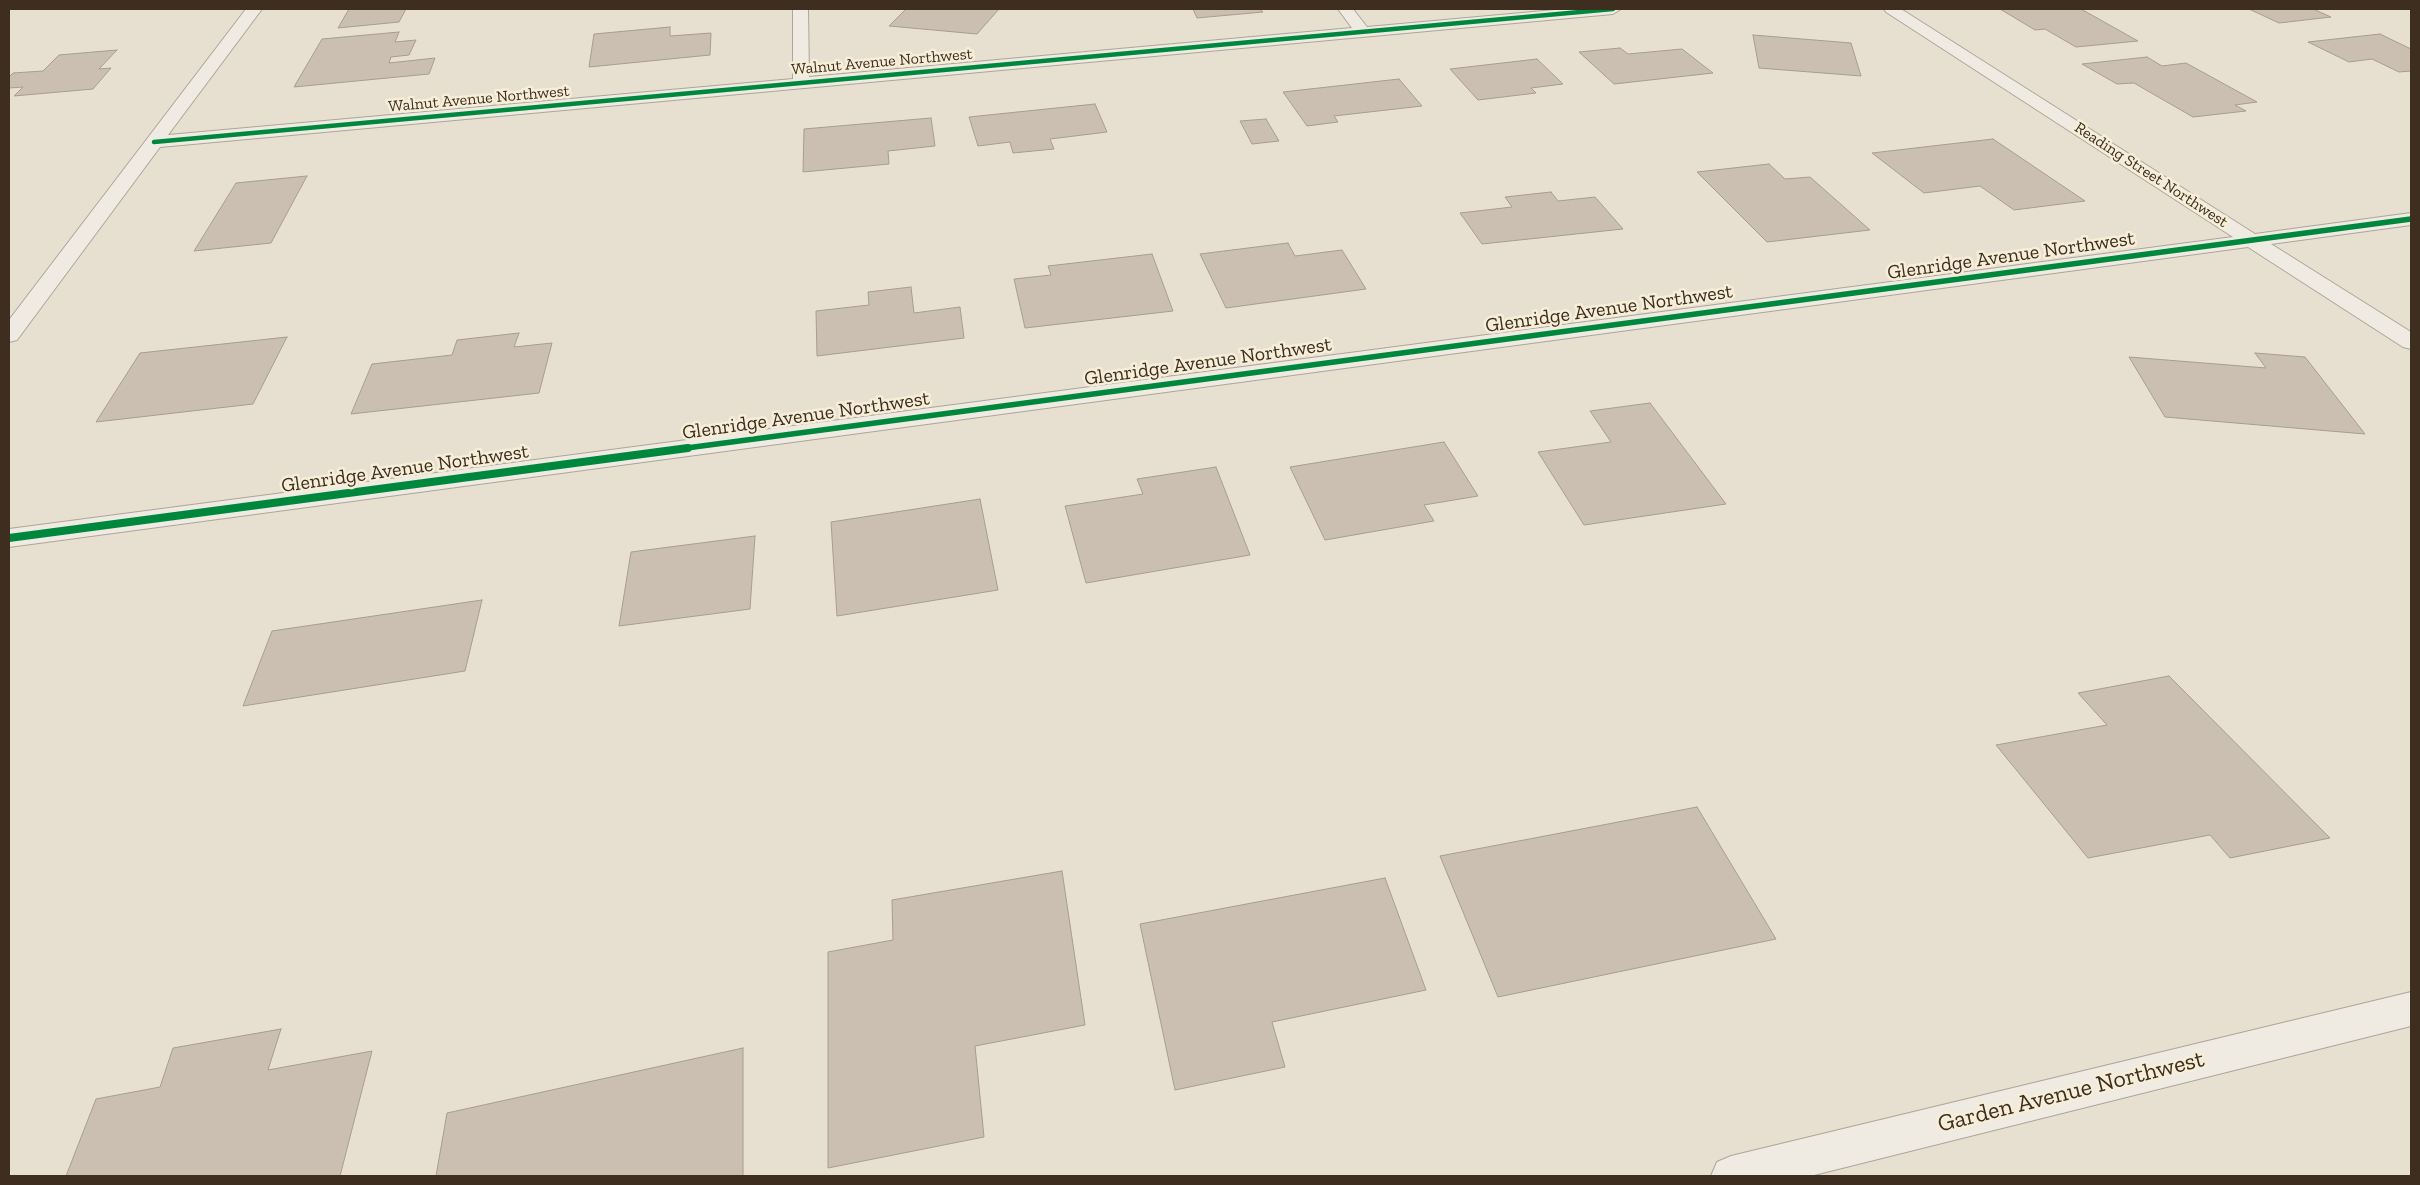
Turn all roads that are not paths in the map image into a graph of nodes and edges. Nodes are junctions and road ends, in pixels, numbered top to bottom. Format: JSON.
{"nodes":[{"id":1,"x":254,"y":9,"type":"edge"},
{"id":2,"x":800,"y":9,"type":"edge"},
{"id":3,"x":1345,"y":9,"type":"edge"},
{"id":4,"x":1613,"y":9,"type":"edge"},
{"id":5,"x":1891,"y":9,"type":"edge"},
{"id":6,"x":1363,"y":32,"type":"junction"},
{"id":7,"x":801,"y":83,"type":"junction"},
{"id":8,"x":154,"y":142,"type":"junction"},
{"id":9,"x":2411,"y":219,"type":"edge"},
{"id":10,"x":2252,"y":240,"type":"junction"},
{"id":11,"x":9,"y":335,"type":"edge"},
{"id":12,"x":2411,"y":342,"type":"edge"},
{"id":13,"x":9,"y":538,"type":"edge"},
{"id":14,"x":2411,"y":1009,"type":"edge"},
{"id":15,"x":1732,"y":1176,"type":"edge"}],
"edges":[{"from":1,"to":8,"type":"street"},
{"from":2,"to":7,"type":"street"},
{"from":3,"to":6,"type":"street"},
{"from":4,"to":6,"type":"street","name":"Walnut Avenue Northwest"},
{"from":5,"to":10,"type":"street","name":"Reading Street Northwest"},
{"from":6,"to":7,"type":"street","name":"Walnut Avenue Northwest"},
{"from":7,"to":8,"type":"street","name":"Walnut Avenue Northwest"},
{"from":8,"to":11,"type":"street"},
{"from":9,"to":10,"type":"street","name":"Glenridge Avenue Northwest"},
{"from":10,"to":12,"type":"street","name":"Reading Street Northwest"},
{"from":10,"to":13,"type":"street","name":"Glenridge Avenue Northwest"},
{"from":14,"to":15,"type":"street","name":"Garden Avenue Northwest"}]}
